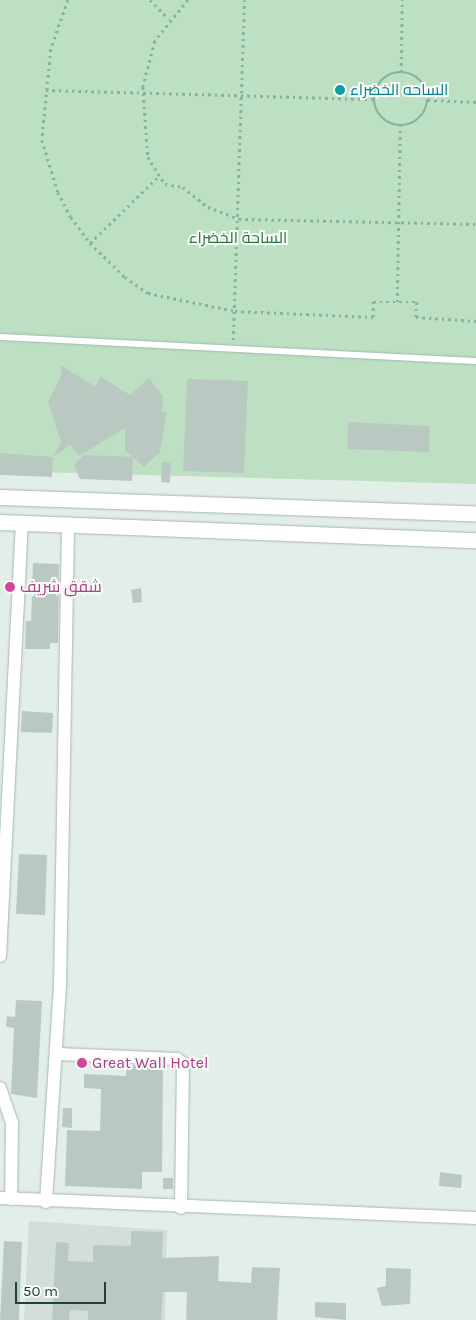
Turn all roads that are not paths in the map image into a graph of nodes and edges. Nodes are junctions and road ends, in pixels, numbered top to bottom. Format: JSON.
{"nodes":[{"id":1,"x":0,"y":337,"type":"edge"},
{"id":2,"x":476,"y":361,"type":"edge"},
{"id":3,"x":0,"y":497,"type":"edge"},
{"id":4,"x":476,"y":514,"type":"edge"},
{"id":5,"x":0,"y":522,"type":"edge"},
{"id":6,"x":22,"y":523,"type":"junction"},
{"id":7,"x":68,"y":525,"type":"junction"},
{"id":8,"x":476,"y":540,"type":"edge"},
{"id":9,"x":0,"y":956,"type":"edge"},
{"id":10,"x":58,"y":1054,"type":"junction"},
{"id":11,"x":0,"y":1088,"type":"edge"},
{"id":12,"x":2,"y":1105,"type":"edge"},
{"id":13,"x":6,"y":1199,"type":"edge"},
{"id":14,"x":46,"y":1202,"type":"junction"},
{"id":15,"x":181,"y":1208,"type":"junction"},
{"id":16,"x":476,"y":1218,"type":"edge"}],
"edges":[{"from":1,"to":2,"type":"lane"},
{"from":3,"to":4,"type":"street"},
{"from":5,"to":6,"type":"street"},
{"from":6,"to":7,"type":"street"},
{"from":6,"to":9,"type":"street"},
{"from":7,"to":8,"type":"street"},
{"from":7,"to":10,"type":"street"},
{"from":10,"to":14,"type":"street"},
{"from":10,"to":15,"type":"street"},
{"from":11,"to":12,"type":"street"},
{"from":12,"to":13,"type":"street"},
{"from":13,"to":14,"type":"street"},
{"from":14,"to":15,"type":"street"},
{"from":15,"to":16,"type":"street"}]}
